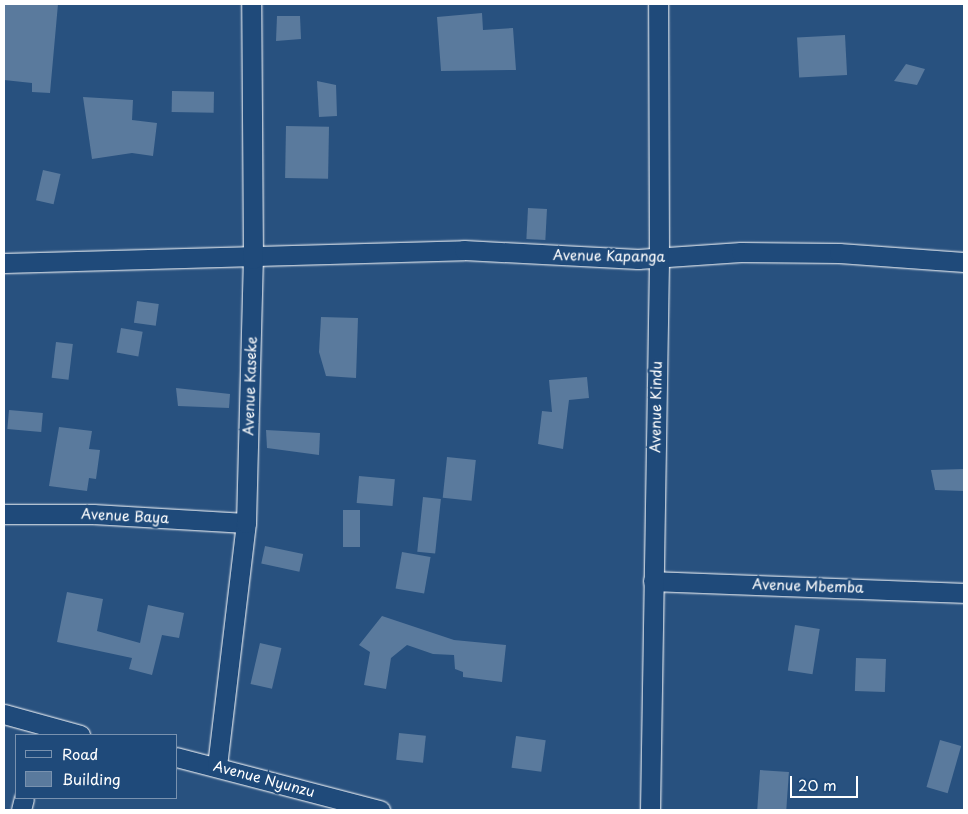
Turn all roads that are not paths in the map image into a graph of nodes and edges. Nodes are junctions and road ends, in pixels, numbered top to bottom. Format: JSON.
{"nodes":[{"id":1,"x":251,"y":4,"type":"edge"},
{"id":2,"x":658,"y":4,"type":"edge"},
{"id":3,"x":253,"y":259,"type":"junction"},
{"id":4,"x":659,"y":259,"type":"junction"},
{"id":5,"x":964,"y":262,"type":"edge"},
{"id":6,"x":4,"y":263,"type":"edge"},
{"id":7,"x":4,"y":514,"type":"edge"},
{"id":8,"x":246,"y":524,"type":"junction"},
{"id":9,"x":653,"y":580,"type":"junction"},
{"id":10,"x":964,"y":593,"type":"edge"},
{"id":11,"x":4,"y":714,"type":"edge"},
{"id":12,"x":37,"y":730,"type":"edge"},
{"id":13,"x":71,"y":734,"type":"edge"},
{"id":14,"x":178,"y":757,"type":"edge"},
{"id":15,"x":217,"y":766,"type":"junction"},
{"id":16,"x":380,"y":810,"type":"edge"},
{"id":17,"x":650,"y":810,"type":"edge"}],
"edges":[{"from":1,"to":3,"type":"street","name":"Avenue Kaseke"},
{"from":2,"to":4,"type":"street","name":"Avenue Kindu"},
{"from":3,"to":4,"type":"street","name":"Avenue Kapanga"},
{"from":3,"to":6,"type":"street","name":"Avenue Kapanga"},
{"from":3,"to":8,"type":"street","name":"Avenue Kaseke"},
{"from":4,"to":5,"type":"street","name":"Avenue Kapanga"},
{"from":4,"to":9,"type":"street","name":"Avenue Kindu"},
{"from":7,"to":8,"type":"street","name":"Avenue Baya"},
{"from":8,"to":15,"type":"street","name":"Avenue Kaseke"},
{"from":9,"to":10,"type":"street","name":"Avenue Mbemba"},
{"from":9,"to":17,"type":"street","name":"Avenue Kindu"},
{"from":11,"to":12,"type":"street"},
{"from":12,"to":13,"type":"street"},
{"from":14,"to":15,"type":"street","name":"Avenue Nyunzu"},
{"from":15,"to":16,"type":"street","name":"Avenue Nyunzu"}]}
